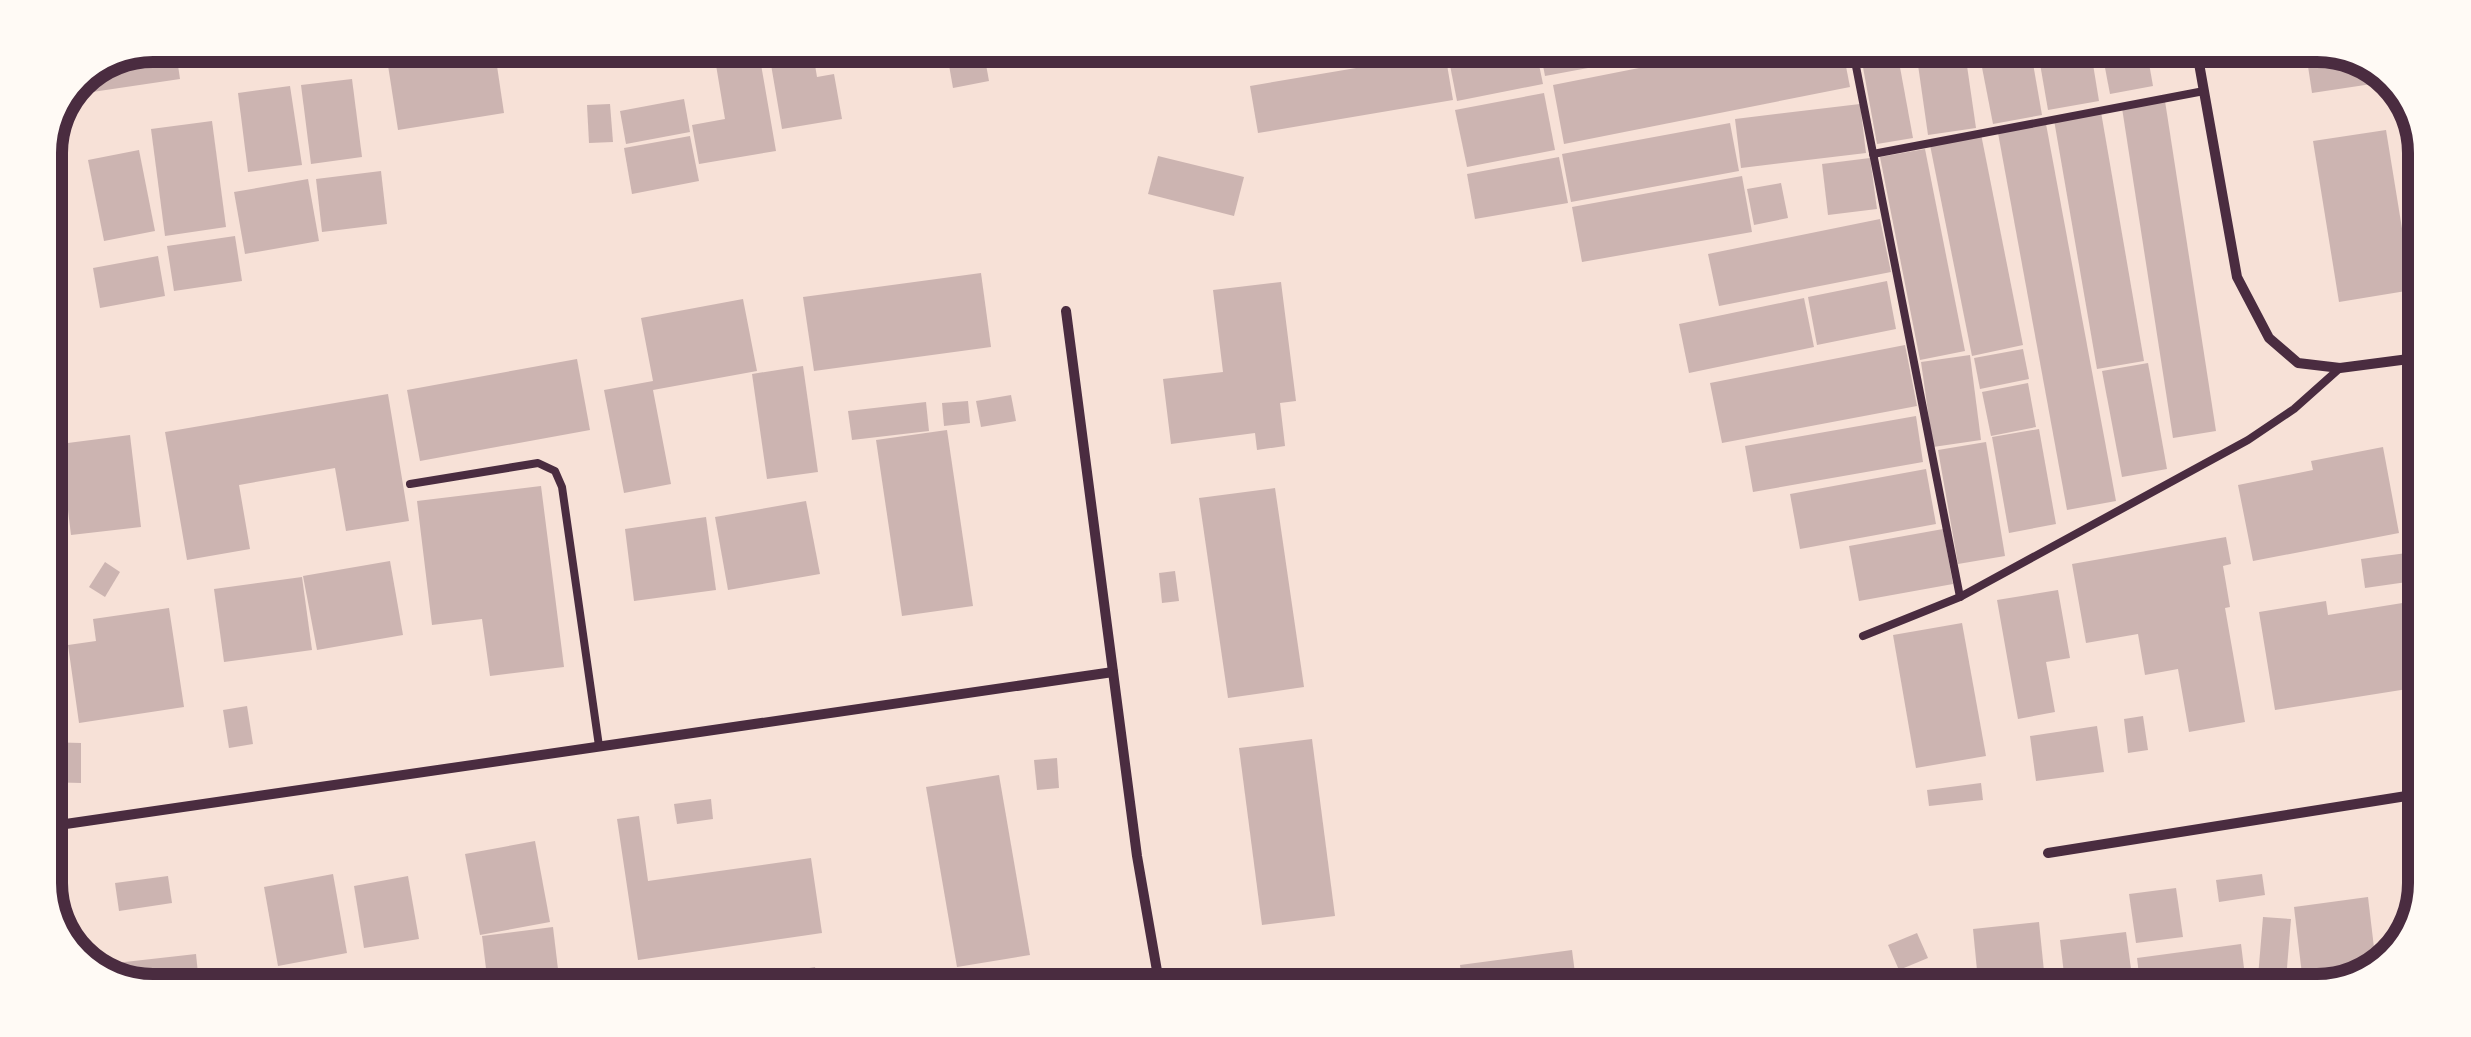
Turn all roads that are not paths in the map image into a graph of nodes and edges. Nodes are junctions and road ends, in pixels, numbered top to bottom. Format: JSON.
{"nodes":[{"id":1,"x":1856,"y":62,"type":"edge"},
{"id":2,"x":2199,"y":62,"type":"edge"},
{"id":3,"x":2204,"y":91,"type":"junction"},
{"id":4,"x":1873,"y":154,"type":"junction"},
{"id":5,"x":1066,"y":311,"type":"dead end"},
{"id":6,"x":2408,"y":359,"type":"edge"},
{"id":7,"x":2340,"y":368,"type":"junction"},
{"id":8,"x":410,"y":484,"type":"dead end"},
{"id":9,"x":1960,"y":597,"type":"junction"},
{"id":10,"x":1863,"y":636,"type":"dead end"},
{"id":11,"x":1113,"y":672,"type":"junction"},
{"id":12,"x":599,"y":746,"type":"junction"},
{"id":13,"x":2408,"y":796,"type":"edge"},
{"id":14,"x":63,"y":824,"type":"edge"},
{"id":15,"x":2048,"y":853,"type":"dead end"},
{"id":16,"x":1158,"y":974,"type":"edge"}],
"edges":[{"from":1,"to":4,"type":"lane"},
{"from":2,"to":3,"type":"street"},
{"from":3,"to":4,"type":"lane"},
{"from":3,"to":7,"type":"street"},
{"from":4,"to":9,"type":"lane"},
{"from":5,"to":11,"type":"street"},
{"from":6,"to":7,"type":"street"},
{"from":7,"to":9,"type":"lane"},
{"from":8,"to":12,"type":"lane"},
{"from":9,"to":10,"type":"lane"},
{"from":11,"to":12,"type":"street"},
{"from":11,"to":16,"type":"street"},
{"from":12,"to":14,"type":"street"},
{"from":13,"to":15,"type":"street"}]}
